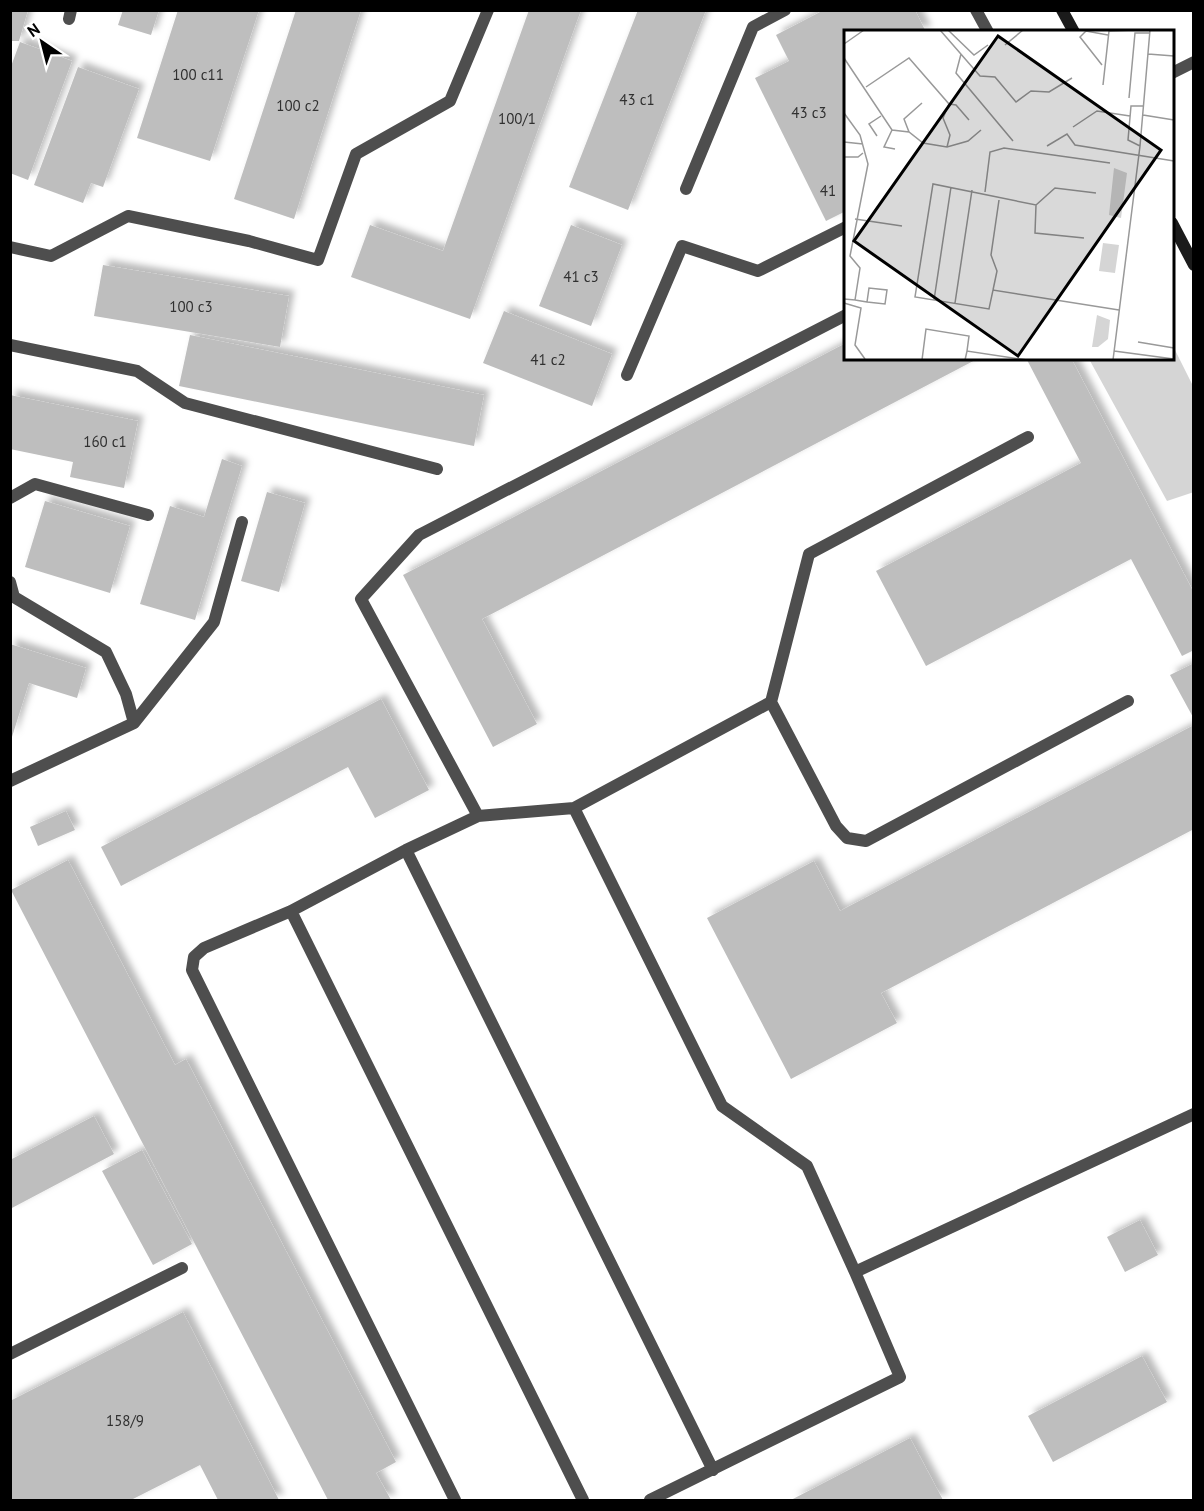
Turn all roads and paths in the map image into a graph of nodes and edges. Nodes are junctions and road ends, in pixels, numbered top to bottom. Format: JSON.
{"nodes":[{"id":1,"x":488,"y":10,"type":"edge"},
{"id":2,"x":785,"y":10,"type":"edge"},
{"id":3,"x":976,"y":10,"type":"edge"},
{"id":4,"x":1062,"y":10,"type":"edge"},
{"id":5,"x":987,"y":30,"type":"edge"},
{"id":6,"x":1073,"y":30,"type":"edge"},
{"id":7,"x":1194,"y":62,"type":"edge"},
{"id":8,"x":1174,"y":72,"type":"edge"},
{"id":9,"x":686,"y":189,"type":"dead end"},
{"id":10,"x":1174,"y":225,"type":"edge"},
{"id":11,"x":844,"y":228,"type":"edge"},
{"id":12,"x":10,"y":247,"type":"edge"},
{"id":13,"x":1194,"y":265,"type":"edge"},
{"id":14,"x":844,"y":316,"type":"edge"},
{"id":15,"x":10,"y":345,"type":"edge"},
{"id":16,"x":627,"y":375,"type":"dead end"},
{"id":17,"x":1028,"y":437,"type":"dead end"},
{"id":18,"x":437,"y":469,"type":"dead end"},
{"id":19,"x":10,"y":498,"type":"edge"},
{"id":20,"x":148,"y":515,"type":"dead end"},
{"id":21,"x":242,"y":522,"type":"dead end"},
{"id":22,"x":10,"y":582,"type":"edge"},
{"id":23,"x":1128,"y":701,"type":"dead end"},
{"id":24,"x":771,"y":702,"type":"junction"},
{"id":25,"x":134,"y":723,"type":"junction"},
{"id":26,"x":10,"y":781,"type":"edge"},
{"id":27,"x":574,"y":808,"type":"junction"},
{"id":28,"x":478,"y":816,"type":"junction"},
{"id":29,"x":406,"y":850,"type":"junction"},
{"id":30,"x":291,"y":910,"type":"junction"},
{"id":31,"x":1194,"y":1113,"type":"edge"},
{"id":32,"x":182,"y":1268,"type":"dead end"},
{"id":33,"x":855,"y":1272,"type":"junction"},
{"id":34,"x":10,"y":1354,"type":"edge"},
{"id":35,"x":713,"y":1470,"type":"junction"},
{"id":36,"x":455,"y":1500,"type":"edge"},
{"id":37,"x":584,"y":1500,"type":"edge"},
{"id":38,"x":650,"y":1500,"type":"edge"}],
"edges":[{"from":1,"to":12,"type":"street"},
{"from":2,"to":9,"type":"street"},
{"from":3,"to":5,"type":"street"},
{"from":4,"to":6,"type":"main road"},
{"from":7,"to":8,"type":"street"},
{"from":10,"to":13,"type":"main road"},
{"from":11,"to":16,"type":"street"},
{"from":14,"to":28,"type":"street"},
{"from":15,"to":18,"type":"street"},
{"from":17,"to":24,"type":"street"},
{"from":19,"to":20,"type":"street"},
{"from":21,"to":25,"type":"street"},
{"from":22,"to":25,"type":"street"},
{"from":23,"to":24,"type":"street"},
{"from":24,"to":27,"type":"street"},
{"from":25,"to":26,"type":"street"},
{"from":27,"to":28,"type":"street"},
{"from":27,"to":33,"type":"street"},
{"from":28,"to":29,"type":"street"},
{"from":29,"to":30,"type":"street"},
{"from":29,"to":35,"type":"street"},
{"from":30,"to":36,"type":"street"},
{"from":30,"to":37,"type":"street"},
{"from":31,"to":33,"type":"street"},
{"from":32,"to":34,"type":"street"},
{"from":33,"to":35,"type":"street"},
{"from":35,"to":38,"type":"street"}]}
